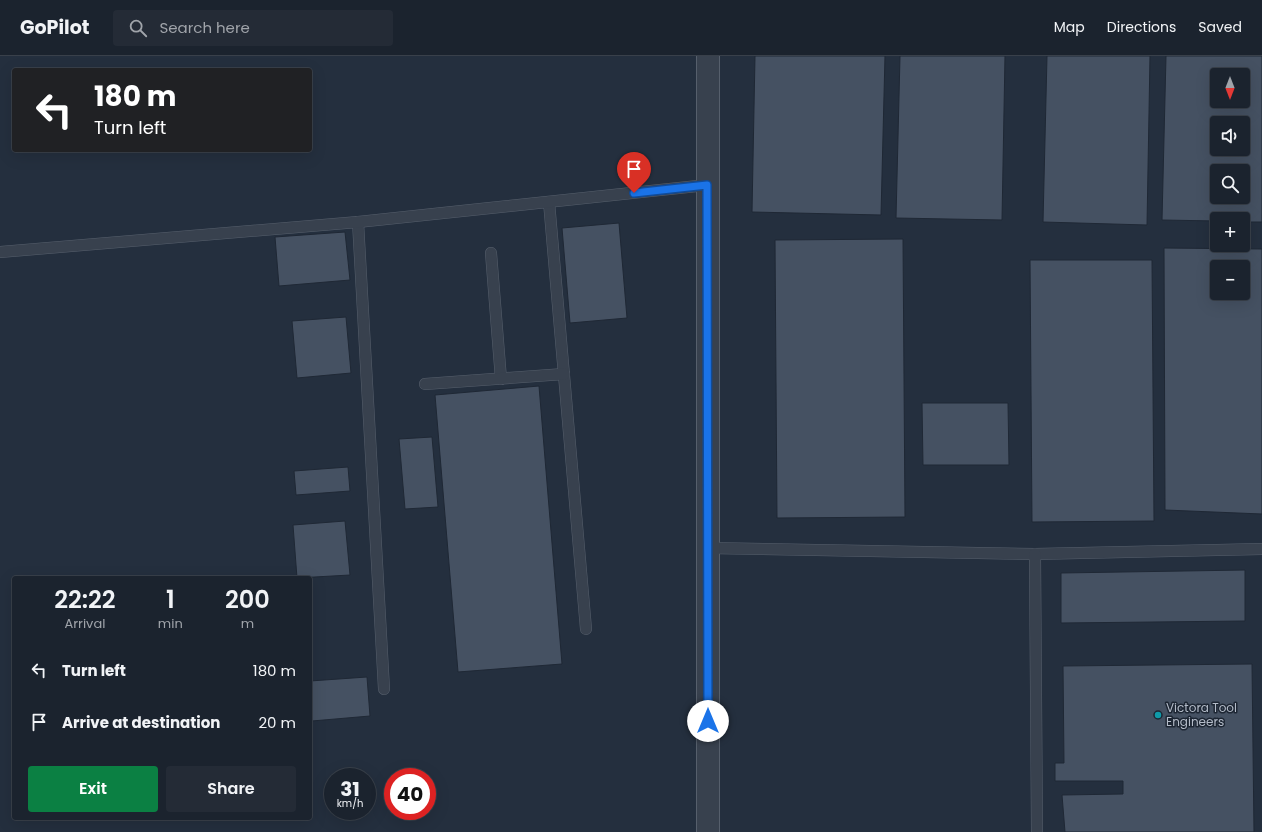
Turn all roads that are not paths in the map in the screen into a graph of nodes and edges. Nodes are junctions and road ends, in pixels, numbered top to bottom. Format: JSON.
{"nodes":[{"id":1,"x":708,"y":56,"type":"edge"},
{"id":2,"x":707,"y":185,"type":"junction"},
{"id":3,"x":549,"y":202,"type":"junction"},
{"id":4,"x":358,"y":222,"type":"junction"},
{"id":5,"x":0,"y":252,"type":"edge"},
{"id":6,"x":491,"y":253,"type":"dead end"},
{"id":7,"x":564,"y":374,"type":"junction"},
{"id":8,"x":500,"y":379,"type":"junction"},
{"id":9,"x":425,"y":384,"type":"dead end"},
{"id":10,"x":708,"y":548,"type":"junction"},
{"id":11,"x":1262,"y":550,"type":"edge"},
{"id":12,"x":1035,"y":554,"type":"junction"},
{"id":13,"x":586,"y":629,"type":"dead end"},
{"id":14,"x":384,"y":689,"type":"dead end"},
{"id":15,"x":708,"y":832,"type":"edge"},
{"id":16,"x":1037,"y":832,"type":"edge"}],
"edges":[{"from":1,"to":2,"type":"street"},
{"from":2,"to":3,"type":"lane"},
{"from":2,"to":10,"type":"street"},
{"from":3,"to":4,"type":"lane"},
{"from":3,"to":7,"type":"lane"},
{"from":4,"to":5,"type":"lane"},
{"from":4,"to":14,"type":"lane"},
{"from":6,"to":8,"type":"lane"},
{"from":7,"to":8,"type":"lane"},
{"from":7,"to":13,"type":"lane"},
{"from":8,"to":9,"type":"lane"},
{"from":10,"to":12,"type":"lane"},
{"from":10,"to":15,"type":"street"},
{"from":11,"to":12,"type":"lane"},
{"from":12,"to":16,"type":"lane"}]}
